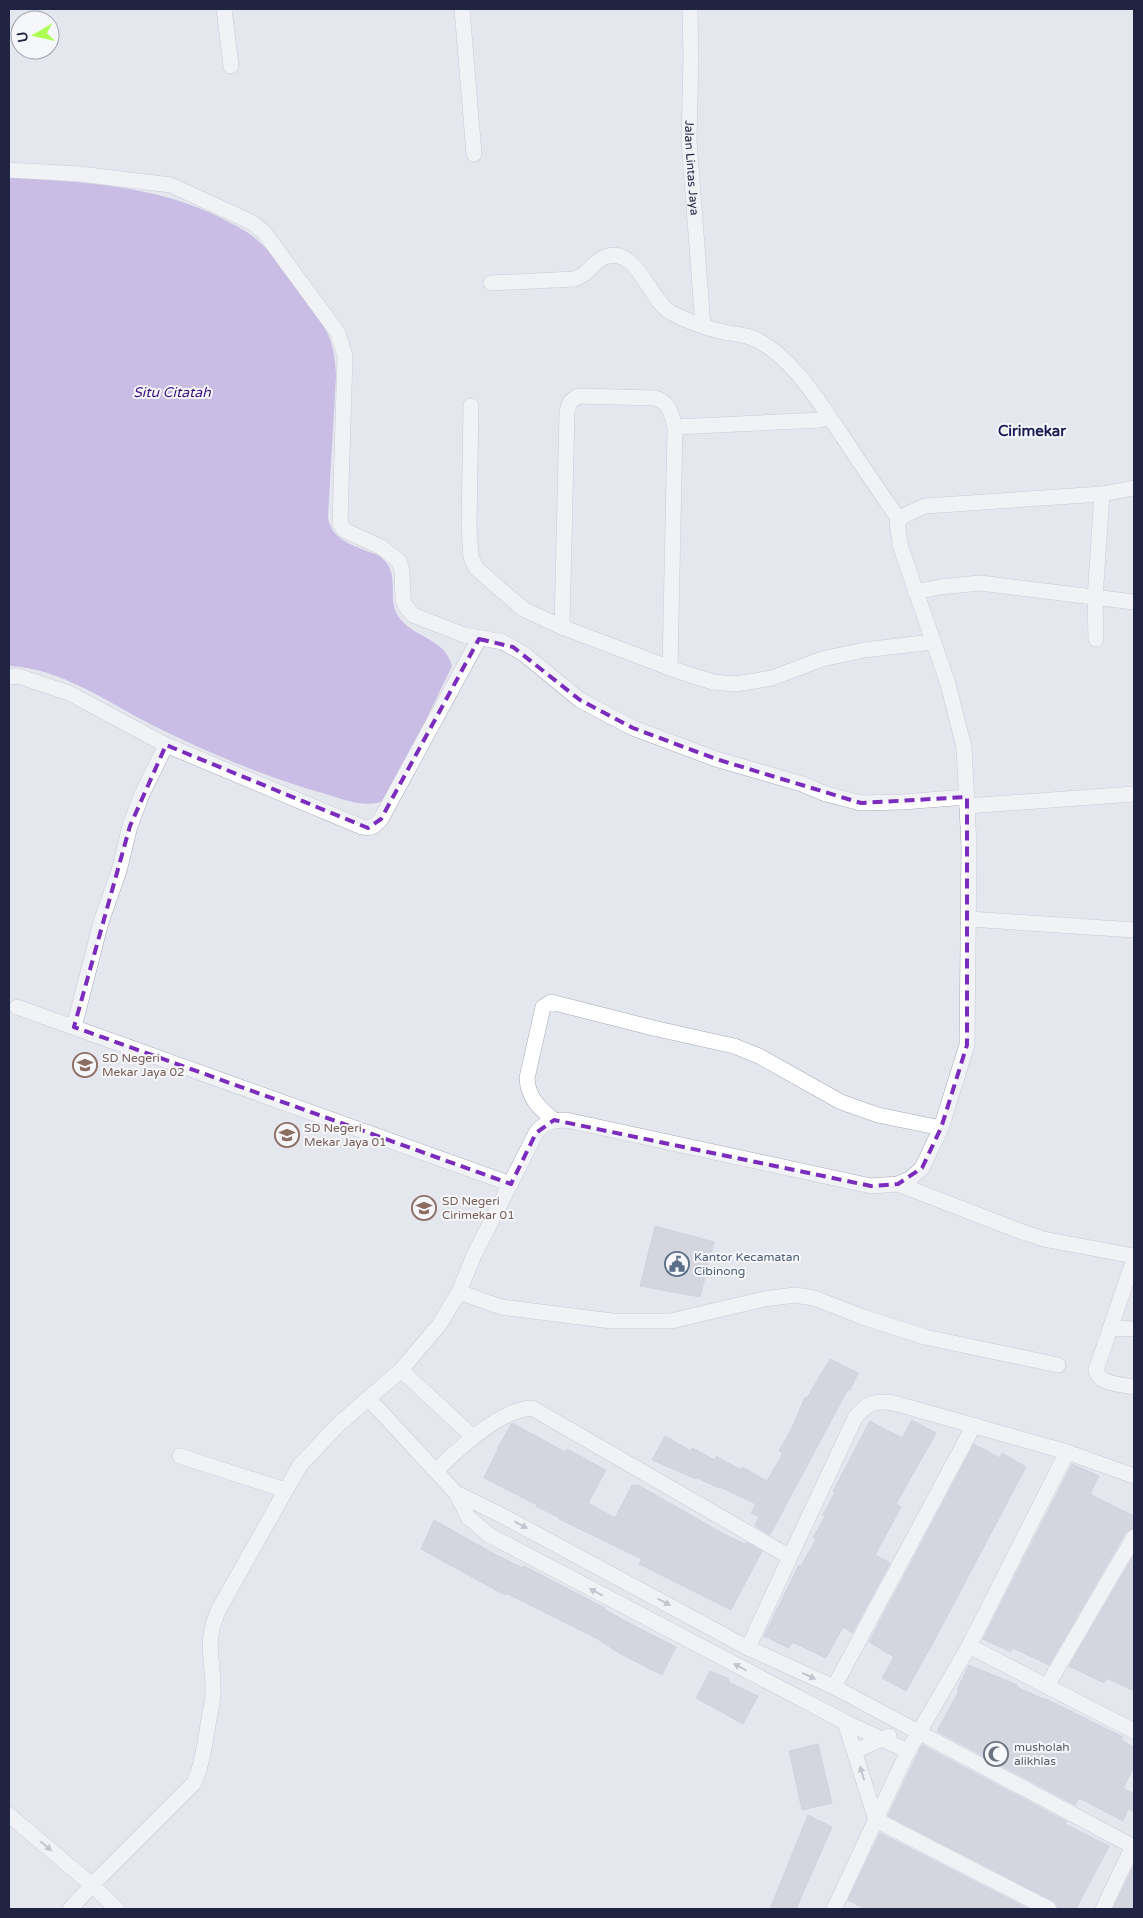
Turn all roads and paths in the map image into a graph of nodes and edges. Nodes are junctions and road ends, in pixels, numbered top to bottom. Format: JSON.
{"nodes":[{"id":1,"x":224,"y":9,"type":"edge"},
{"id":2,"x":462,"y":9,"type":"edge"},
{"id":3,"x":690,"y":9,"type":"edge"},
{"id":4,"x":231,"y":66,"type":"dead end"},
{"id":5,"x":474,"y":154,"type":"dead end"},
{"id":6,"x":9,"y":170,"type":"edge"},
{"id":7,"x":491,"y":283,"type":"dead end"},
{"id":8,"x":703,"y":326,"type":"junction"},
{"id":9,"x":471,"y":406,"type":"dead end"},
{"id":10,"x":821,"y":420,"type":"dead end"},
{"id":11,"x":675,"y":427,"type":"junction"},
{"id":12,"x":1134,"y":488,"type":"edge"},
{"id":13,"x":1102,"y":494,"type":"junction"},
{"id":14,"x":899,"y":519,"type":"junction"},
{"id":15,"x":915,"y":592,"type":"junction"},
{"id":16,"x":1095,"y":598,"type":"junction"},
{"id":17,"x":1134,"y":602,"type":"edge"},
{"id":18,"x":562,"y":627,"type":"junction"},
{"id":19,"x":478,"y":639,"type":"junction"},
{"id":20,"x":1096,"y":639,"type":"dead end"},
{"id":21,"x":932,"y":642,"type":"junction"},
{"id":22,"x":670,"y":668,"type":"junction"},
{"id":23,"x":9,"y":678,"type":"edge"},
{"id":24,"x":166,"y":745,"type":"junction"},
{"id":25,"x":1134,"y":794,"type":"edge"},
{"id":26,"x":967,"y":802,"type":"junction"},
{"id":27,"x":969,"y":918,"type":"junction"},
{"id":28,"x":1134,"y":930,"type":"edge"},
{"id":29,"x":17,"y":1007,"type":"dead end"},
{"id":30,"x":74,"y":1027,"type":"junction"},
{"id":31,"x":554,"y":1120,"type":"junction"},
{"id":32,"x":940,"y":1128,"type":"junction"},
{"id":33,"x":511,"y":1184,"type":"junction"},
{"id":34,"x":898,"y":1184,"type":"junction"},
{"id":35,"x":1134,"y":1257,"type":"edge"},
{"id":36,"x":460,"y":1292,"type":"junction"},
{"id":37,"x":1110,"y":1328,"type":"junction"},
{"id":38,"x":1134,"y":1329,"type":"edge"},
{"id":39,"x":1058,"y":1365,"type":"dead end"},
{"id":40,"x":401,"y":1370,"type":"junction"},
{"id":41,"x":1134,"y":1387,"type":"edge"},
{"id":42,"x":369,"y":1399,"type":"junction"},
{"id":43,"x":974,"y":1425,"type":"junction"},
{"id":44,"x":472,"y":1436,"type":"junction"},
{"id":45,"x":1067,"y":1452,"type":"junction"},
{"id":46,"x":180,"y":1456,"type":"dead end"},
{"id":47,"x":436,"y":1471,"type":"junction"},
{"id":48,"x":1134,"y":1476,"type":"edge"},
{"id":49,"x":284,"y":1490,"type":"junction"},
{"id":50,"x":456,"y":1493,"type":"junction"},
{"id":51,"x":1134,"y":1537,"type":"edge"},
{"id":52,"x":790,"y":1557,"type":"junction"},
{"id":53,"x":968,"y":1646,"type":"junction"},
{"id":54,"x":748,"y":1648,"type":"junction"},
{"id":55,"x":1047,"y":1686,"type":"junction"},
{"id":56,"x":834,"y":1687,"type":"junction"},
{"id":57,"x":846,"y":1722,"type":"junction"},
{"id":58,"x":905,"y":1726,"type":"junction"},
{"id":59,"x":1134,"y":1731,"type":"edge"},
{"id":60,"x":920,"y":1733,"type":"junction"},
{"id":61,"x":885,"y":1740,"type":"junction"},
{"id":62,"x":855,"y":1751,"type":"junction"},
{"id":63,"x":908,"y":1751,"type":"junction"},
{"id":64,"x":9,"y":1815,"type":"edge"},
{"id":65,"x":876,"y":1820,"type":"junction"},
{"id":66,"x":1133,"y":1846,"type":"edge"},
{"id":67,"x":92,"y":1885,"type":"junction"},
{"id":68,"x":70,"y":1909,"type":"edge"},
{"id":69,"x":117,"y":1909,"type":"edge"},
{"id":70,"x":835,"y":1909,"type":"edge"},
{"id":71,"x":1049,"y":1909,"type":"edge"},
{"id":72,"x":1102,"y":1909,"type":"edge"}],
"edges":[{"from":1,"to":4,"type":"street"},
{"from":2,"to":5,"type":"street"},
{"from":3,"to":8,"type":"street","name":"Jalan Lintas Jaya"},
{"from":6,"to":19,"type":"street"},
{"from":7,"to":8,"type":"street"},
{"from":8,"to":14,"type":"street"},
{"from":9,"to":18,"type":"street"},
{"from":10,"to":11,"type":"street"},
{"from":11,"to":18,"type":"street"},
{"from":11,"to":22,"type":"street"},
{"from":12,"to":13,"type":"street"},
{"from":13,"to":14,"type":"street"},
{"from":13,"to":16,"type":"street"},
{"from":14,"to":15,"type":"street"},
{"from":15,"to":16,"type":"street"},
{"from":15,"to":21,"type":"street"},
{"from":16,"to":17,"type":"street"},
{"from":16,"to":20,"type":"street"},
{"from":18,"to":22,"type":"street"},
{"from":19,"to":24,"type":"street"},
{"from":19,"to":26,"type":"street"},
{"from":21,"to":22,"type":"street"},
{"from":21,"to":26,"type":"street"},
{"from":23,"to":24,"type":"street"},
{"from":24,"to":30,"type":"street"},
{"from":25,"to":26,"type":"street"},
{"from":26,"to":27,"type":"street"},
{"from":27,"to":28,"type":"street"},
{"from":27,"to":32,"type":"street"},
{"from":29,"to":30,"type":"street"},
{"from":30,"to":33,"type":"street"},
{"from":31,"to":32,"type":"street"},
{"from":31,"to":33,"type":"street"},
{"from":31,"to":34,"type":"street"},
{"from":32,"to":34,"type":"street"},
{"from":33,"to":36,"type":"street"},
{"from":34,"to":35,"type":"street"},
{"from":35,"to":37,"type":"street"},
{"from":36,"to":39,"type":"street"},
{"from":36,"to":40,"type":"street"},
{"from":37,"to":38,"type":"street"},
{"from":37,"to":41,"type":"street"},
{"from":40,"to":42,"type":"street"},
{"from":40,"to":44,"type":"street"},
{"from":42,"to":47,"type":"street"},
{"from":42,"to":49,"type":"street"},
{"from":43,"to":45,"type":"street"},
{"from":43,"to":52,"type":"street"},
{"from":43,"to":56,"type":"street"},
{"from":44,"to":47,"type":"street"},
{"from":44,"to":52,"type":"street"},
{"from":45,"to":48,"type":"street"},
{"from":45,"to":53,"type":"street"},
{"from":46,"to":49,"type":"street"},
{"from":47,"to":50,"type":"street"},
{"from":49,"to":67,"type":"street"},
{"from":50,"to":54,"type":"street","one_way":true},
{"from":57,"to":50,"type":"street","one_way":true},
{"from":51,"to":55,"type":"street"},
{"from":52,"to":54,"type":"street"},
{"from":53,"to":55,"type":"street"},
{"from":53,"to":60,"type":"street"},
{"from":54,"to":56,"type":"street","one_way":true},
{"from":55,"to":59,"type":"street"},
{"from":56,"to":58,"type":"street"},
{"from":57,"to":61,"type":"street"},
{"from":57,"to":62,"type":"street"},
{"from":58,"to":60,"type":"street"},
{"from":58,"to":61,"type":"street"},
{"from":60,"to":63,"type":"street"},
{"from":60,"to":66,"type":"street"},
{"from":61,"to":62,"type":"street"},
{"from":61,"to":63,"type":"street"},
{"from":65,"to":62,"type":"street","one_way":true},
{"from":63,"to":65,"type":"street"},
{"from":64,"to":67,"type":"street","one_way":true},
{"from":65,"to":70,"type":"street"},
{"from":65,"to":71,"type":"street"},
{"from":66,"to":72,"type":"street"},
{"from":67,"to":68,"type":"street"},
{"from":67,"to":69,"type":"street"}]}
